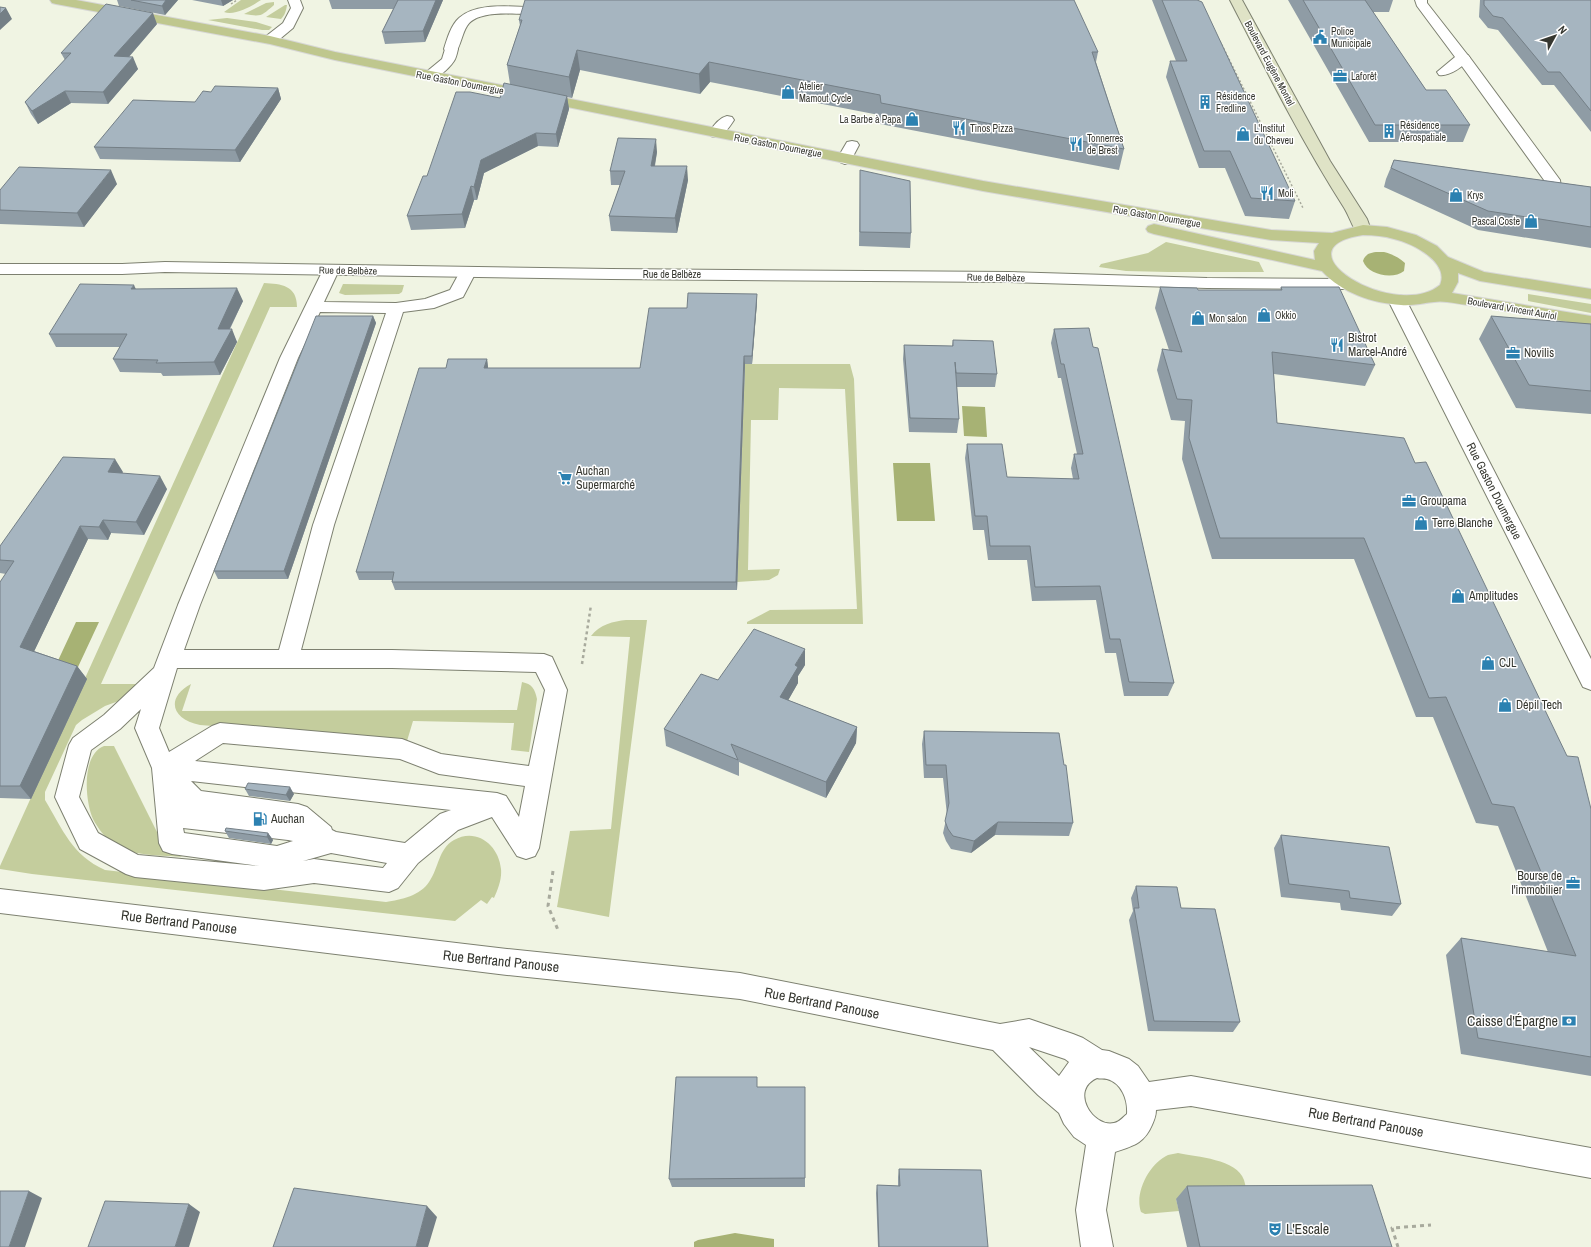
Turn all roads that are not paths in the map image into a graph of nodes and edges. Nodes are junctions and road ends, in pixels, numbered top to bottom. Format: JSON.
{"nodes":[{"id":1,"x":56,"y":0,"type":"edge"},
{"id":2,"x":294,"y":0,"type":"edge"},
{"id":3,"x":546,"y":0,"type":"edge"},
{"id":4,"x":1236,"y":0,"type":"edge"},
{"id":5,"x":1421,"y":0,"type":"edge"},
{"id":6,"x":270,"y":40,"type":"junction"},
{"id":7,"x":1463,"y":58,"type":"junction"},
{"id":8,"x":1444,"y":72,"type":"dead end"},
{"id":9,"x":430,"y":76,"type":"junction"},
{"id":10,"x":727,"y":120,"type":"dead end"},
{"id":11,"x":716,"y":133,"type":"junction"},
{"id":12,"x":852,"y":145,"type":"dead end"},
{"id":13,"x":845,"y":159,"type":"junction"},
{"id":14,"x":983,"y":186,"type":"junction"},
{"id":15,"x":1554,"y":196,"type":"edge"},
{"id":16,"x":1363,"y":230,"type":"junction"},
{"id":17,"x":1333,"y":238,"type":"junction"},
{"id":18,"x":1444,"y":261,"type":"junction"},
{"id":19,"x":1326,"y":267,"type":"junction"},
{"id":20,"x":0,"y":269,"type":"edge"},
{"id":21,"x":331,"y":270,"type":"junction"},
{"id":22,"x":468,"y":272,"type":"junction"},
{"id":23,"x":1345,"y":284,"type":"junction"},
{"id":24,"x":1591,"y":294,"type":"edge"},
{"id":25,"x":1433,"y":296,"type":"junction"},
{"id":26,"x":1397,"y":300,"type":"junction"},
{"id":27,"x":314,"y":307,"type":"junction"},
{"id":28,"x":396,"y":308,"type":"junction"},
{"id":29,"x":1591,"y":321,"type":"edge"},
{"id":30,"x":288,"y":658,"type":"junction"},
{"id":31,"x":166,"y":666,"type":"junction"},
{"id":32,"x":1591,"y":681,"type":"edge"},
{"id":33,"x":164,"y":768,"type":"junction"},
{"id":34,"x":539,"y":778,"type":"junction"},
{"id":35,"x":497,"y":804,"type":"junction"},
{"id":36,"x":331,"y":842,"type":"junction"},
{"id":37,"x":409,"y":855,"type":"junction"},
{"id":38,"x":0,"y":901,"type":"edge"},
{"id":39,"x":1000,"y":1038,"type":"junction"},
{"id":40,"x":1097,"y":1064,"type":"junction"},
{"id":41,"x":1141,"y":1098,"type":"junction"},
{"id":42,"x":1069,"y":1102,"type":"junction"},
{"id":43,"x":1102,"y":1137,"type":"junction"},
{"id":44,"x":1591,"y":1163,"type":"edge"},
{"id":45,"x":1097,"y":1247,"type":"edge"}],
"edges":[{"from":1,"to":6,"type":"main road","name":"Rue Gaston Doumergue"},
{"from":2,"to":6,"type":"street"},
{"from":3,"to":9,"type":"street"},
{"from":4,"to":16,"type":"main road","name":"Boulevard Eugène Montel"},
{"from":5,"to":7,"type":"street"},
{"from":6,"to":9,"type":"main road","name":"Rue Gaston Doumergue"},
{"from":7,"to":8,"type":"street"},
{"from":7,"to":15,"type":"street"},
{"from":9,"to":11,"type":"main road","name":"Rue Gaston Doumergue"},
{"from":10,"to":11,"type":"street"},
{"from":11,"to":13,"type":"main road","name":"Rue Gaston Doumergue"},
{"from":12,"to":13,"type":"street"},
{"from":13,"to":14,"type":"main road","name":"Rue Gaston Doumergue"},
{"from":14,"to":17,"type":"main road","name":"Rue Gaston Doumergue"},
{"from":14,"to":19,"type":"main road","name":"Rue Gaston Doumergue"},
{"from":16,"to":17,"type":"main road","name":"Rue Gaston Doumergue"},
{"from":16,"to":18,"type":"main road","name":"Rue Gaston Doumergue"},
{"from":17,"to":19,"type":"main road"},
{"from":18,"to":24,"type":"main road"},
{"from":18,"to":25,"type":"main road"},
{"from":19,"to":23,"type":"main road"},
{"from":20,"to":21,"type":"street","name":"Rue de Belbèze"},
{"from":21,"to":22,"type":"street","name":"Rue de Belbèze"},
{"from":21,"to":27,"type":"street"},
{"from":22,"to":23,"type":"street","name":"Rue de Belbèze"},
{"from":22,"to":28,"type":"street"},
{"from":23,"to":26,"type":"main road"},
{"from":25,"to":26,"type":"main road"},
{"from":25,"to":29,"type":"main road","name":"Boulevard Vincent Auriol"},
{"from":26,"to":32,"type":"street","name":"Rue Gaston Doumergue"},
{"from":27,"to":28,"type":"street"},
{"from":27,"to":31,"type":"street"},
{"from":28,"to":30,"type":"street"},
{"from":30,"to":31,"type":"street"},
{"from":30,"to":34,"type":"street"},
{"from":31,"to":33,"type":"street"},
{"from":31,"to":37,"type":"street"},
{"from":33,"to":34,"type":"street"},
{"from":33,"to":35,"type":"street"},
{"from":33,"to":36,"type":"street"},
{"from":33,"to":36,"type":"street"},
{"from":34,"to":35,"type":"street"},
{"from":35,"to":37,"type":"street"},
{"from":36,"to":37,"type":"street"},
{"from":38,"to":39,"type":"street","name":"Rue Bertrand Panouse"},
{"from":39,"to":40,"type":"street","name":"Rue Bertrand Panouse"},
{"from":39,"to":42,"type":"street"},
{"from":40,"to":41,"type":"street"},
{"from":40,"to":42,"type":"street"},
{"from":41,"to":43,"type":"street"},
{"from":41,"to":44,"type":"street","name":"Rue Bertrand Panouse"},
{"from":42,"to":43,"type":"street"},
{"from":43,"to":45,"type":"street"}]}
